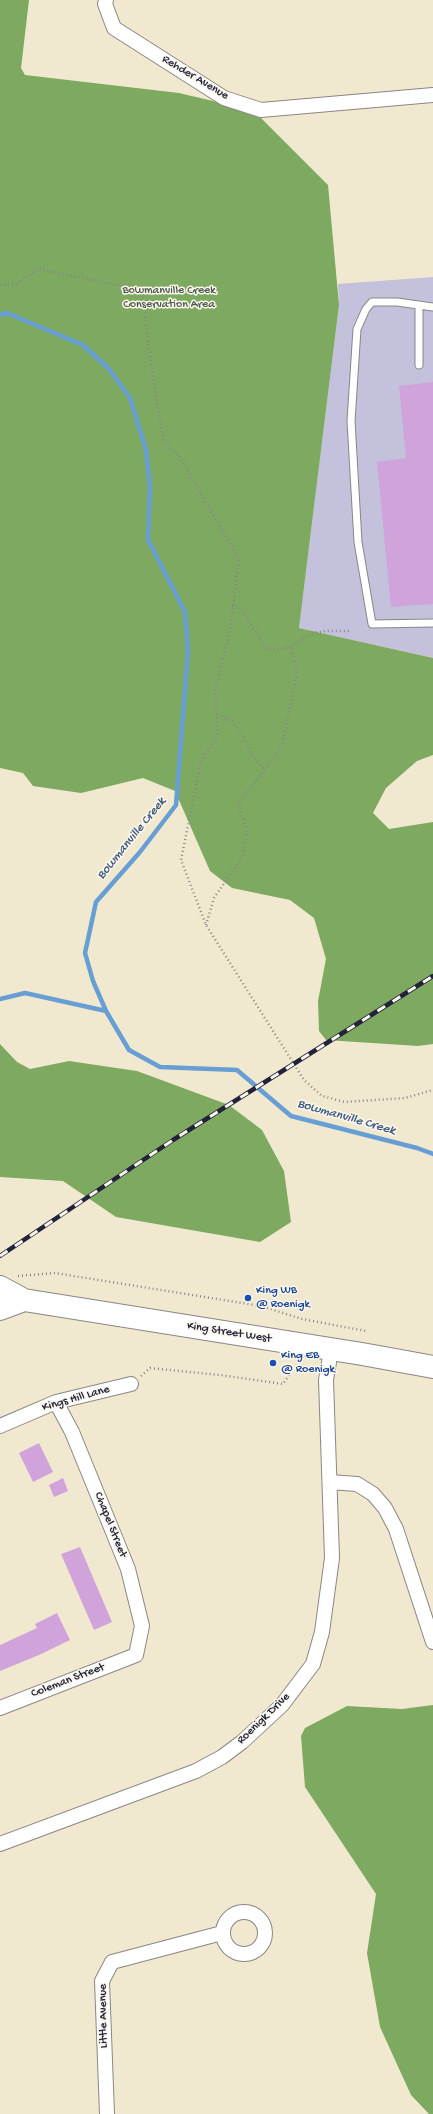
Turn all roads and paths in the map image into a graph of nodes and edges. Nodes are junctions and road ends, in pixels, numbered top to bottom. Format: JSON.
{"nodes":[{"id":1,"x":106,"y":0,"type":"edge"},
{"id":2,"x":433,"y":95,"type":"edge"},
{"id":3,"x":0,"y":285,"type":"edge"},
{"id":4,"x":419,"y":305,"type":"junction"},
{"id":5,"x":433,"y":307,"type":"edge"},
{"id":6,"x":419,"y":365,"type":"dead end"},
{"id":7,"x":232,"y":606,"type":"junction"},
{"id":8,"x":433,"y":623,"type":"edge"},
{"id":9,"x":351,"y":631,"type":"dead end"},
{"id":10,"x":291,"y":647,"type":"junction"},
{"id":11,"x":217,"y":715,"type":"junction"},
{"id":12,"x":264,"y":769,"type":"junction"},
{"id":13,"x":206,"y":925,"type":"junction"},
{"id":14,"x":433,"y":1090,"type":"edge"},
{"id":15,"x":6,"y":1282,"type":"edge"},
{"id":16,"x":24,"y":1300,"type":"junction"},
{"id":17,"x":0,"y":1309,"type":"edge"},
{"id":18,"x":366,"y":1331,"type":"dead end"},
{"id":19,"x":331,"y":1350,"type":"junction"},
{"id":20,"x":433,"y":1367,"type":"edge"},
{"id":21,"x":290,"y":1374,"type":"dead end"},
{"id":22,"x":131,"y":1384,"type":"joint"},
{"id":23,"x":56,"y":1402,"type":"junction"},
{"id":24,"x":0,"y":1426,"type":"edge"},
{"id":25,"x":330,"y":1482,"type":"junction"},
{"id":26,"x":433,"y":1642,"type":"edge"},
{"id":27,"x":136,"y":1655,"type":"joint"},
{"id":28,"x":0,"y":1708,"type":"edge"},
{"id":29,"x":0,"y":1844,"type":"edge"},
{"id":30,"x":222,"y":1933,"type":"dead end"},
{"id":31,"x":107,"y":2114,"type":"edge"}],
"edges":[{"from":1,"to":2,"type":"street","name":"Rehder Avenue"},
{"from":3,"to":7,"type":"path"},
{"from":4,"to":5,"type":"lane"},
{"from":4,"to":6,"type":"lane"},
{"from":4,"to":8,"type":"lane"},
{"from":7,"to":10,"type":"path"},
{"from":7,"to":11,"type":"path"},
{"from":9,"to":10,"type":"path"},
{"from":10,"to":12,"type":"path"},
{"from":11,"to":12,"type":"path"},
{"from":11,"to":13,"type":"path"},
{"from":12,"to":13,"type":"path"},
{"from":13,"to":14,"type":"path"},
{"from":15,"to":16,"type":"main road","name":"King Street West"},
{"from":15,"to":18,"type":"path"},
{"from":16,"to":17,"type":"main road","name":"King Street West"},
{"from":16,"to":19,"type":"main road","name":"King Street West"},
{"from":19,"to":20,"type":"main road","name":"King Street West"},
{"from":19,"to":25,"type":"street","name":"Roenigk Drive"},
{"from":21,"to":22,"type":"path"},
{"from":22,"to":23,"type":"street","name":"Kings Hill Lane"},
{"from":23,"to":24,"type":"street","name":"Kings Hill Lane"},
{"from":23,"to":27,"type":"street","name":"Chapel Street"},
{"from":25,"to":26,"type":"street"},
{"from":25,"to":29,"type":"street","name":"Roenigk Drive"},
{"from":27,"to":28,"type":"street","name":"Coleman Street"},
{"from":30,"to":31,"type":"street","name":"Little Avenue"}]}
